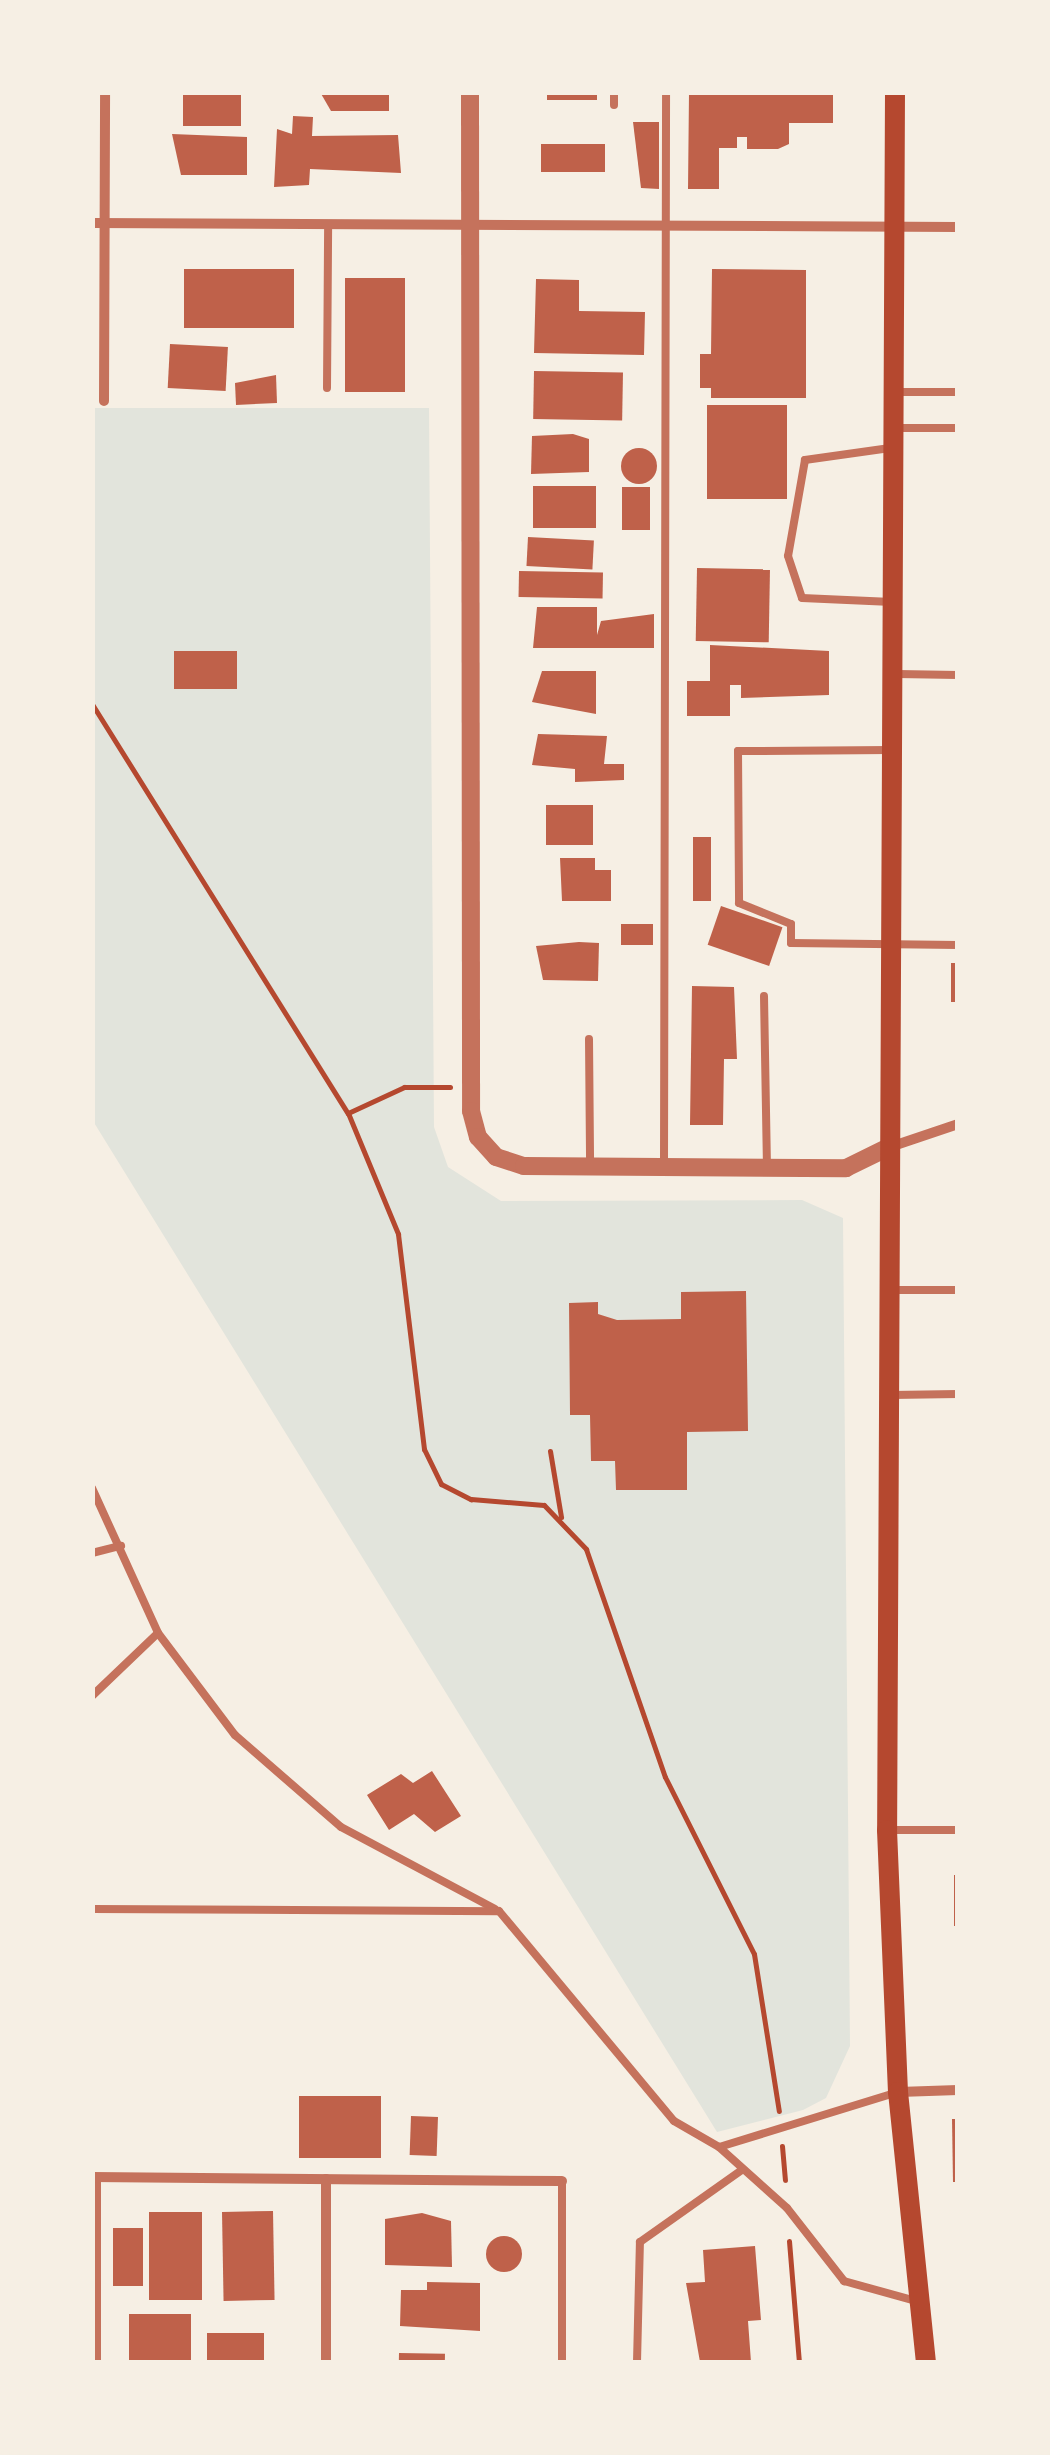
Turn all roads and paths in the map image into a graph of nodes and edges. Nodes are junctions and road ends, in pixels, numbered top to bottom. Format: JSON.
{"nodes":[{"id":1,"x":105,"y":92,"type":"edge"},
{"id":2,"x":470,"y":92,"type":"edge"},
{"id":3,"x":614,"y":92,"type":"edge"},
{"id":4,"x":666,"y":92,"type":"edge"},
{"id":5,"x":896,"y":93,"type":"edge"},
{"id":6,"x":614,"y":105,"type":"dead end"},
{"id":7,"x":98,"y":223,"type":"edge"},
{"id":8,"x":328,"y":225,"type":"junction"},
{"id":9,"x":471,"y":226,"type":"junction"},
{"id":10,"x":664,"y":226,"type":"junction"},
{"id":11,"x":894,"y":226,"type":"junction"},
{"id":12,"x":958,"y":227,"type":"edge"},
{"id":13,"x":327,"y":388,"type":"dead end"},
{"id":14,"x":894,"y":392,"type":"junction"},
{"id":15,"x":958,"y":392,"type":"edge"},
{"id":16,"x":104,"y":401,"type":"dead end"},
{"id":17,"x":958,"y":428,"type":"edge"},
{"id":18,"x":893,"y":438,"type":"junction"},
{"id":19,"x":892,"y":602,"type":"junction"},
{"id":20,"x":892,"y":674,"type":"junction"},
{"id":21,"x":958,"y":674,"type":"edge"},
{"id":22,"x":92,"y":704,"type":"edge"},
{"id":23,"x":892,"y":750,"type":"junction"},
{"id":24,"x":891,"y":945,"type":"junction"},
{"id":25,"x":958,"y":945,"type":"edge"},
{"id":26,"x":764,"y":996,"type":"dead end"},
{"id":27,"x":589,"y":1039,"type":"dead end"},
{"id":28,"x":471,"y":1086,"type":"junction"},
{"id":29,"x":348,"y":1113,"type":"junction"},
{"id":30,"x":958,"y":1124,"type":"edge"},
{"id":31,"x":890,"y":1147,"type":"junction"},
{"id":32,"x":590,"y":1165,"type":"junction"},
{"id":33,"x":664,"y":1166,"type":"junction"},
{"id":34,"x":767,"y":1166,"type":"junction"},
{"id":35,"x":891,"y":1290,"type":"junction"},
{"id":36,"x":958,"y":1290,"type":"edge"},
{"id":37,"x":958,"y":1394,"type":"edge"},
{"id":38,"x":892,"y":1395,"type":"junction"},
{"id":39,"x":550,"y":1450,"type":"dead end"},
{"id":40,"x":92,"y":1488,"type":"edge"},
{"id":41,"x":561,"y":1518,"type":"junction"},
{"id":42,"x":121,"y":1546,"type":"junction"},
{"id":43,"x":92,"y":1553,"type":"edge"},
{"id":44,"x":158,"y":1633,"type":"junction"},
{"id":45,"x":92,"y":1696,"type":"edge"},
{"id":46,"x":888,"y":1830,"type":"junction"},
{"id":47,"x":958,"y":1830,"type":"edge"},
{"id":48,"x":92,"y":1909,"type":"edge"},
{"id":49,"x":499,"y":1911,"type":"junction"},
{"id":50,"x":958,"y":2090,"type":"edge"},
{"id":51,"x":898,"y":2092,"type":"junction"},
{"id":52,"x":779,"y":2115,"type":"dead end"},
{"id":53,"x":719,"y":2147,"type":"junction"},
{"id":54,"x":782,"y":2151,"type":"dead end"},
{"id":55,"x":744,"y":2169,"type":"junction"},
{"id":56,"x":95,"y":2178,"type":"edge"},
{"id":57,"x":326,"y":2179,"type":"junction"},
{"id":58,"x":562,"y":2181,"type":"joint"},
{"id":59,"x":787,"y":2208,"type":"junction"},
{"id":60,"x":920,"y":2302,"type":"junction"},
{"id":61,"x":97,"y":2362,"type":"edge"},
{"id":62,"x":326,"y":2362,"type":"edge"},
{"id":63,"x":562,"y":2362,"type":"edge"},
{"id":64,"x":637,"y":2362,"type":"edge"},
{"id":65,"x":799,"y":2362,"type":"edge"},
{"id":66,"x":926,"y":2362,"type":"edge"}],
"edges":[{"from":1,"to":7,"type":"street"},
{"from":2,"to":9,"type":"street"},
{"from":3,"to":6,"type":"lane"},
{"from":4,"to":10,"type":"lane"},
{"from":5,"to":11,"type":"main road"},
{"from":7,"to":8,"type":"street"},
{"from":7,"to":16,"type":"street"},
{"from":8,"to":9,"type":"street"},
{"from":8,"to":13,"type":"lane"},
{"from":9,"to":10,"type":"street"},
{"from":9,"to":28,"type":"street"},
{"from":10,"to":11,"type":"street"},
{"from":10,"to":33,"type":"lane"},
{"from":11,"to":12,"type":"street"},
{"from":11,"to":14,"type":"main road"},
{"from":14,"to":15,"type":"lane"},
{"from":14,"to":18,"type":"main road"},
{"from":17,"to":18,"type":"lane"},
{"from":18,"to":19,"type":"main road"},
{"from":18,"to":19,"type":"lane"},
{"from":19,"to":20,"type":"main road"},
{"from":20,"to":21,"type":"lane"},
{"from":20,"to":23,"type":"main road"},
{"from":22,"to":29,"type":"path"},
{"from":23,"to":24,"type":"main road"},
{"from":23,"to":24,"type":"lane"},
{"from":24,"to":25,"type":"lane"},
{"from":24,"to":31,"type":"main road"},
{"from":26,"to":34,"type":"lane"},
{"from":27,"to":32,"type":"lane"},
{"from":28,"to":29,"type":"path"},
{"from":28,"to":32,"type":"street"},
{"from":29,"to":41,"type":"path"},
{"from":30,"to":31,"type":"street"},
{"from":31,"to":34,"type":"street"},
{"from":31,"to":35,"type":"main road"},
{"from":32,"to":33,"type":"street"},
{"from":33,"to":34,"type":"street"},
{"from":35,"to":36,"type":"lane"},
{"from":35,"to":38,"type":"main road"},
{"from":37,"to":38,"type":"lane"},
{"from":38,"to":46,"type":"main road"},
{"from":39,"to":41,"type":"path"},
{"from":40,"to":42,"type":"lane"},
{"from":41,"to":52,"type":"path"},
{"from":42,"to":43,"type":"lane"},
{"from":42,"to":44,"type":"lane"},
{"from":44,"to":45,"type":"lane"},
{"from":44,"to":49,"type":"lane"},
{"from":46,"to":47,"type":"lane"},
{"from":46,"to":51,"type":"main road"},
{"from":48,"to":49,"type":"lane"},
{"from":49,"to":53,"type":"lane"},
{"from":50,"to":51,"type":"street"},
{"from":51,"to":53,"type":"lane"},
{"from":51,"to":60,"type":"main road"},
{"from":53,"to":55,"type":"lane"},
{"from":54,"to":59,"type":"path"},
{"from":55,"to":59,"type":"lane"},
{"from":55,"to":64,"type":"lane"},
{"from":56,"to":57,"type":"street"},
{"from":56,"to":61,"type":"lane"},
{"from":57,"to":58,"type":"street"},
{"from":57,"to":62,"type":"street"},
{"from":58,"to":63,"type":"lane"},
{"from":59,"to":60,"type":"lane"},
{"from":59,"to":65,"type":"path"},
{"from":60,"to":66,"type":"main road"}]}
